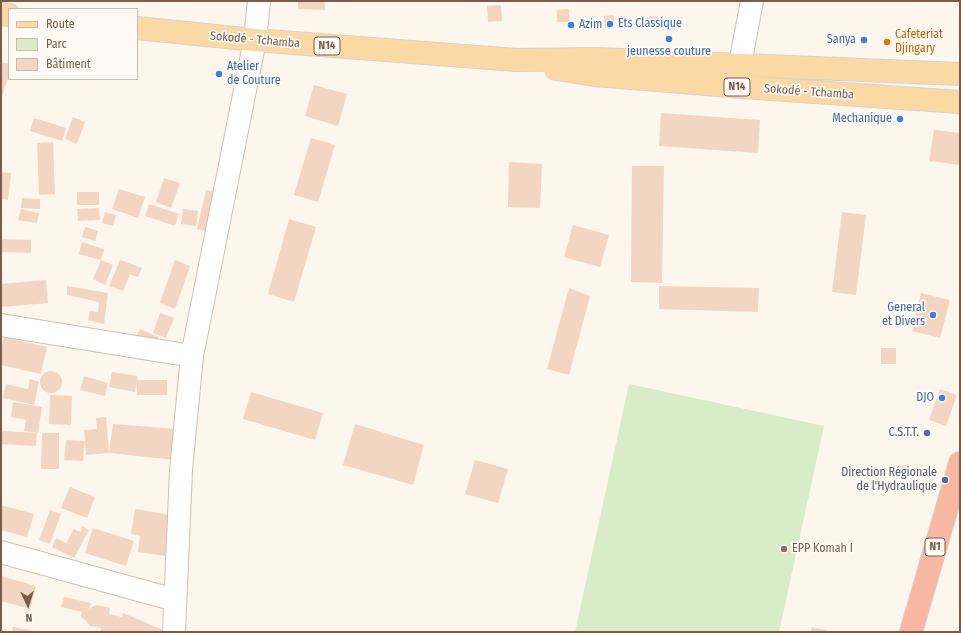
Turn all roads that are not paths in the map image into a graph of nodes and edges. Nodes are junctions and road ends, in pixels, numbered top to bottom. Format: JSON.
{"nodes":[{"id":1,"x":259,"y":1,"type":"edge"},
{"id":2,"x":752,"y":1,"type":"edge"},
{"id":3,"x":138,"y":28,"type":"edge"},
{"id":4,"x":255,"y":40,"type":"junction"},
{"id":5,"x":516,"y":60,"type":"junction"},
{"id":6,"x":740,"y":64,"type":"junction"},
{"id":7,"x":960,"y":74,"type":"edge"},
{"id":8,"x":960,"y":102,"type":"edge"},
{"id":9,"x":1,"y":325,"type":"edge"},
{"id":10,"x":192,"y":356,"type":"junction"},
{"id":11,"x":960,"y":463,"type":"edge"},
{"id":12,"x":1,"y":552,"type":"edge"},
{"id":13,"x":175,"y":600,"type":"junction"},
{"id":14,"x":174,"y":632,"type":"edge"},
{"id":15,"x":911,"y":632,"type":"edge"}],
"edges":[{"from":1,"to":4,"type":"street"},
{"from":2,"to":6,"type":"street"},
{"from":3,"to":4,"type":"main road","name":"Sokodé - Tchamba","number":"N14"},
{"from":4,"to":5,"type":"main road","name":"Sokodé - Tchamba","number":"N14"},
{"from":4,"to":10,"type":"street"},
{"from":5,"to":6,"type":"main road","name":"Sokodé - Tchamba","number":"N14"},
{"from":5,"to":8,"type":"main road","name":"Sokodé - Tchamba","number":"N14"},
{"from":6,"to":7,"type":"main road","name":"Sokodé - Tchamba","number":"N14"},
{"from":9,"to":10,"type":"street"},
{"from":10,"to":13,"type":"street"},
{"from":11,"to":15,"type":"highway","number":"N1"},
{"from":12,"to":13,"type":"street"},
{"from":13,"to":14,"type":"street"}]}
